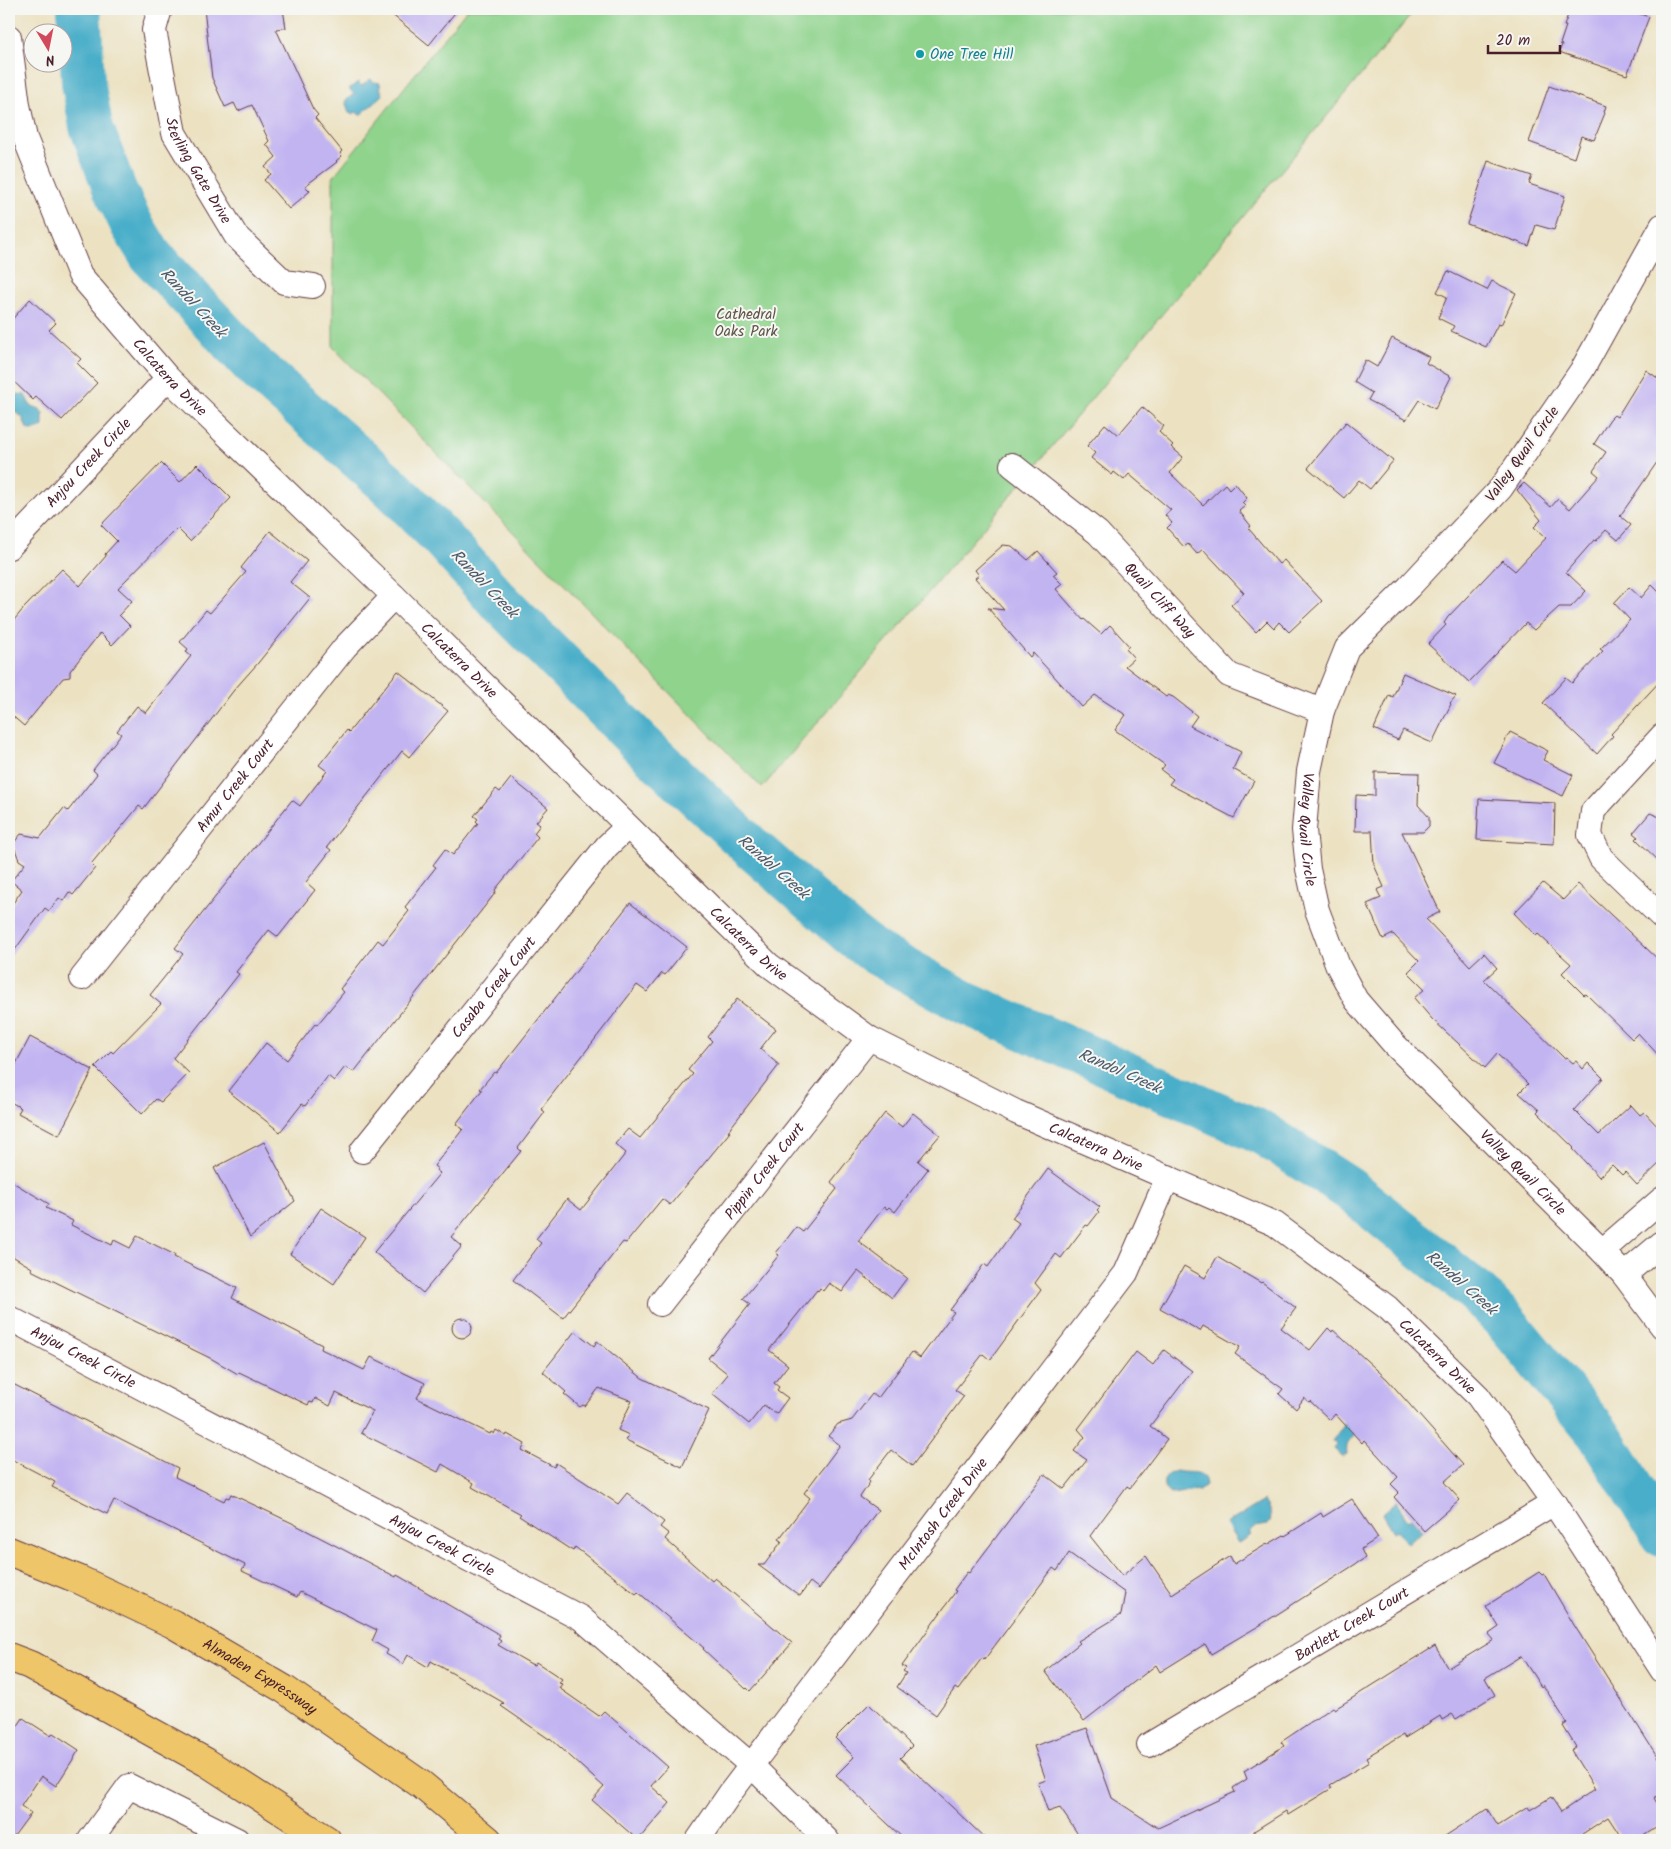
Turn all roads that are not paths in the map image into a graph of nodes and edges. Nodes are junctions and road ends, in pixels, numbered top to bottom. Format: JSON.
{"nodes":[{"id":1,"x":160,"y":9,"type":"edge"},
{"id":2,"x":9,"y":37,"type":"edge"},
{"id":3,"x":17,"y":140,"type":"edge"},
{"id":4,"x":1662,"y":226,"type":"edge"},
{"id":5,"x":313,"y":286,"type":"dead end"},
{"id":6,"x":168,"y":378,"type":"junction"},
{"id":7,"x":1012,"y":464,"type":"dead end"},
{"id":8,"x":9,"y":547,"type":"edge"},
{"id":9,"x":394,"y":596,"type":"junction"},
{"id":10,"x":1322,"y":711,"type":"junction"},
{"id":11,"x":1662,"y":736,"type":"edge"},
{"id":12,"x":627,"y":827,"type":"junction"},
{"id":13,"x":1662,"y":917,"type":"edge"},
{"id":14,"x":82,"y":978,"type":"dead end"},
{"id":15,"x":869,"y":1038,"type":"junction"},
{"id":16,"x":362,"y":1151,"type":"dead end"},
{"id":17,"x":1168,"y":1177,"type":"junction"},
{"id":18,"x":1662,"y":1199,"type":"edge"},
{"id":19,"x":1662,"y":1243,"type":"edge"},
{"id":20,"x":1602,"y":1251,"type":"junction"},
{"id":21,"x":1624,"y":1275,"type":"junction"},
{"id":22,"x":660,"y":1304,"type":"dead end"},
{"id":23,"x":9,"y":1318,"type":"edge"},
{"id":24,"x":1662,"y":1326,"type":"edge"},
{"id":25,"x":1554,"y":1503,"type":"junction"},
{"id":26,"x":9,"y":1551,"type":"edge"},
{"id":27,"x":9,"y":1657,"type":"edge"},
{"id":28,"x":1662,"y":1670,"type":"edge"},
{"id":29,"x":1149,"y":1745,"type":"dead end"},
{"id":30,"x":752,"y":1766,"type":"junction"},
{"id":31,"x":90,"y":1840,"type":"edge"},
{"id":32,"x":237,"y":1840,"type":"edge"},
{"id":33,"x":327,"y":1840,"type":"edge"},
{"id":34,"x":488,"y":1840,"type":"edge"},
{"id":35,"x":698,"y":1840,"type":"edge"},
{"id":36,"x":827,"y":1840,"type":"edge"}],
"edges":[{"from":1,"to":5,"type":"street","name":"Sterling Gate Drive"},
{"from":2,"to":3,"type":"street","name":"Calcaterra Drive"},
{"from":3,"to":6,"type":"street","name":"Calcaterra Drive"},
{"from":4,"to":10,"type":"street","name":"Valley Quail Circle"},
{"from":6,"to":8,"type":"street","name":"Anjou Creek Circle"},
{"from":6,"to":9,"type":"street","name":"Calcaterra Drive"},
{"from":7,"to":10,"type":"street","name":"Quail Cliff Way"},
{"from":9,"to":12,"type":"street","name":"Calcaterra Drive"},
{"from":9,"to":14,"type":"street","name":"Amur Creek Court"},
{"from":10,"to":20,"type":"street","name":"Valley Quail Circle"},
{"from":11,"to":13,"type":"street"},
{"from":12,"to":15,"type":"street","name":"Calcaterra Drive"},
{"from":12,"to":16,"type":"street","name":"Casaba Creek Court"},
{"from":15,"to":17,"type":"street","name":"Calcaterra Drive"},
{"from":15,"to":22,"type":"street","name":"Pippin Creek Court"},
{"from":17,"to":25,"type":"street","name":"Calcaterra Drive"},
{"from":17,"to":30,"type":"street","name":"McIntosh Creek Drive"},
{"from":18,"to":20,"type":"street"},
{"from":19,"to":21,"type":"street"},
{"from":20,"to":21,"type":"street","name":"Valley Quail Circle"},
{"from":21,"to":24,"type":"street","name":"Valley Quail Circle"},
{"from":23,"to":30,"type":"street","name":"Anjou Creek Circle"},
{"from":25,"to":28,"type":"street","name":"Calcaterra Drive"},
{"from":25,"to":29,"type":"street","name":"Bartlett Creek Court"},
{"from":26,"to":34,"type":"main road","name":"Almaden Expressway"},
{"from":27,"to":33,"type":"main road"},
{"from":30,"to":35,"type":"street","name":"McIntosh Creek Drive"},
{"from":30,"to":36,"type":"street","name":"Anjou Creek Circle"},
{"from":31,"to":32,"type":"street"}]}
